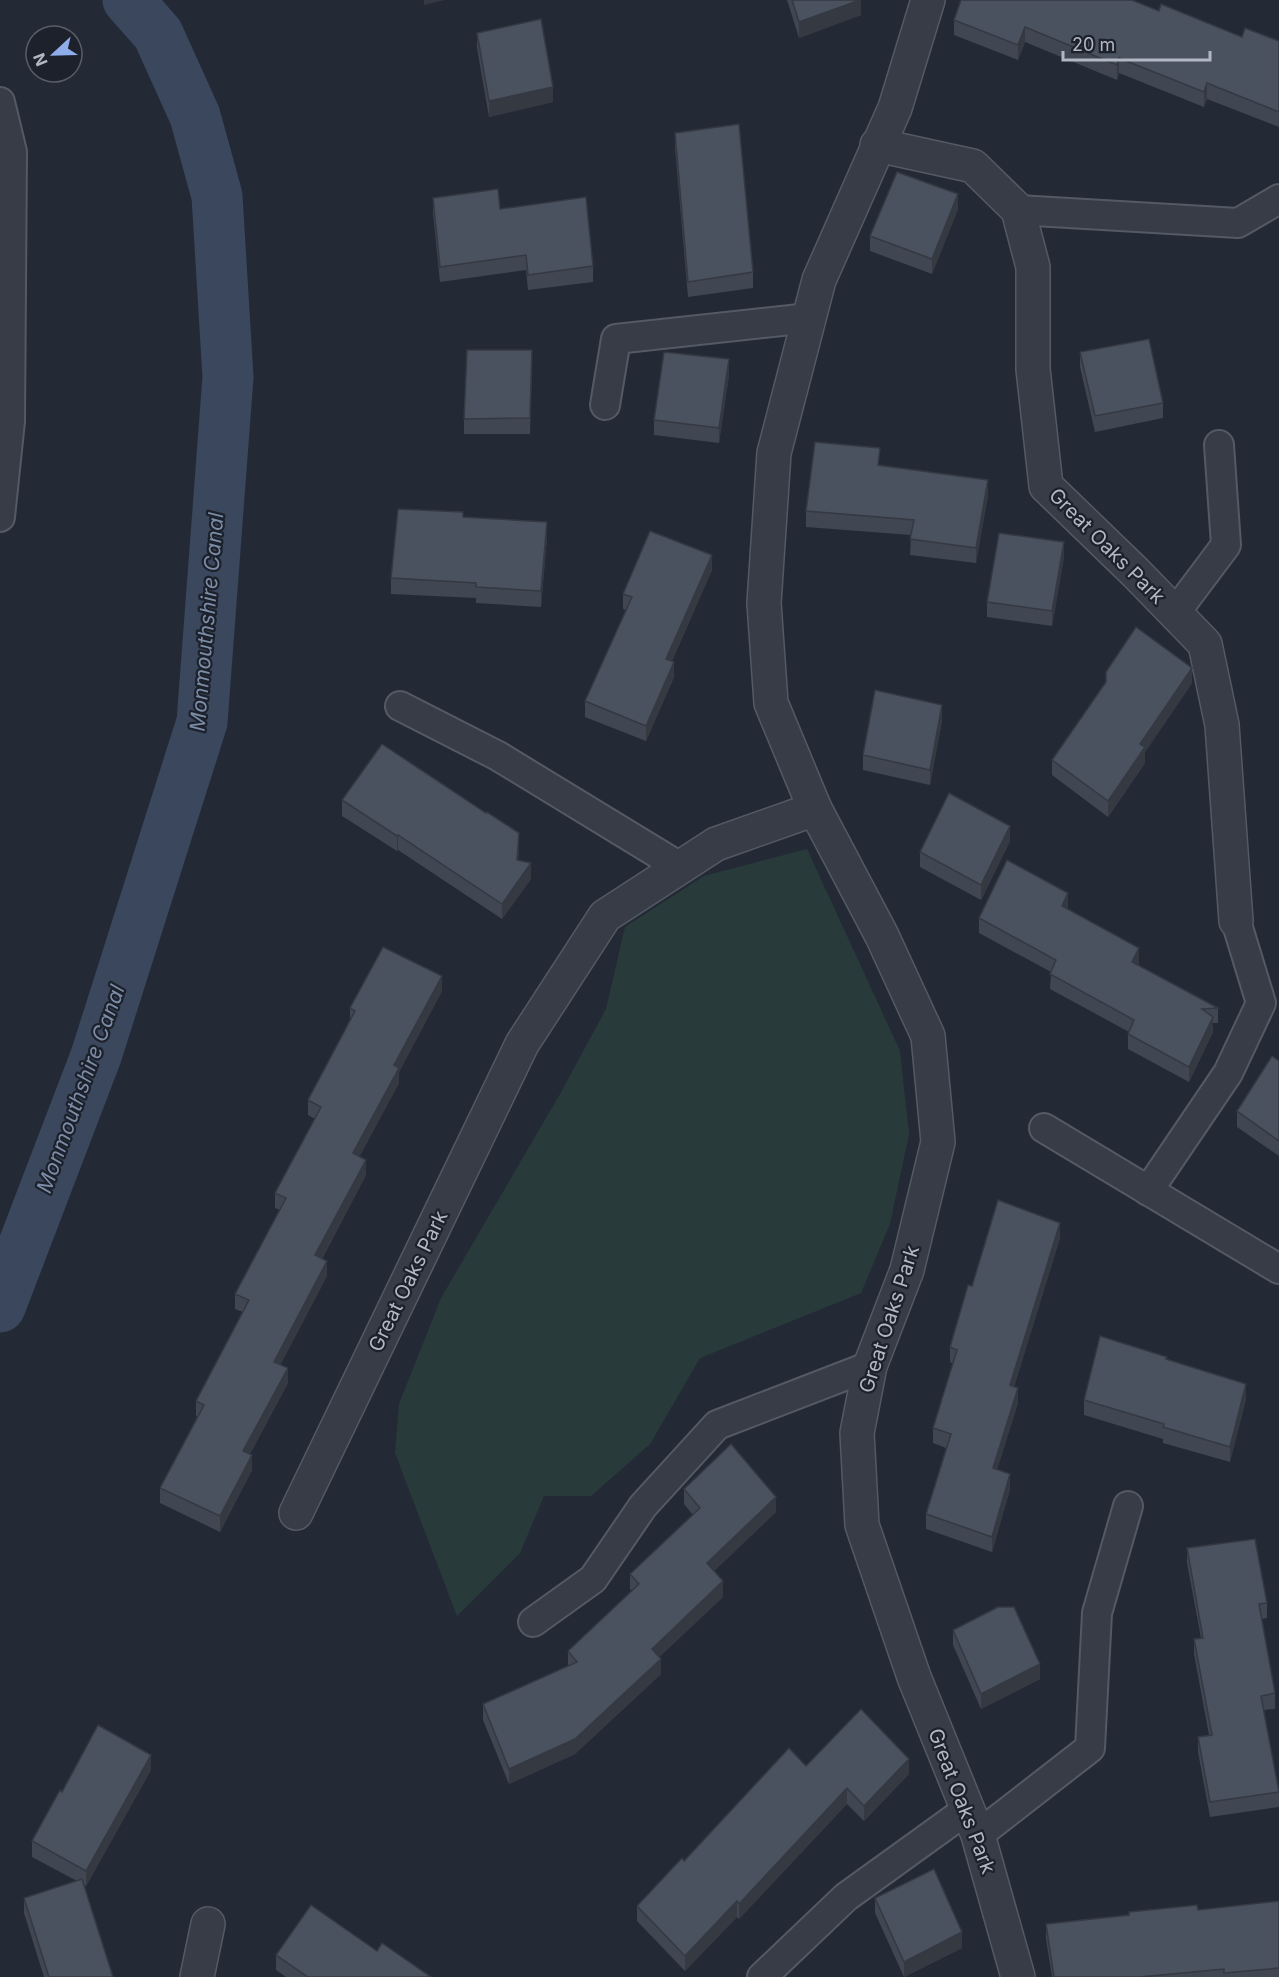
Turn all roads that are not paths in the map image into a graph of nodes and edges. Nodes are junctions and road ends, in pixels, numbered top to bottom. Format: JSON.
{"nodes":[{"id":1,"x":928,"y":0,"type":"edge"},
{"id":2,"x":0,"y":102,"type":"edge"},
{"id":3,"x":877,"y":145,"type":"junction"},
{"id":4,"x":1279,"y":199,"type":"edge"},
{"id":5,"x":1018,"y":210,"type":"junction"},
{"id":6,"x":809,"y":318,"type":"junction"},
{"id":7,"x":605,"y":405,"type":"dead end"},
{"id":8,"x":1219,"y":445,"type":"dead end"},
{"id":9,"x":0,"y":517,"type":"edge"},
{"id":10,"x":1175,"y":614,"type":"junction"},
{"id":11,"x":400,"y":706,"type":"dead end"},
{"id":12,"x":815,"y":809,"type":"junction"},
{"id":13,"x":680,"y":867,"type":"junction"},
{"id":14,"x":1236,"y":921,"type":"joint"},
{"id":15,"x":1044,"y":1128,"type":"dead end"},
{"id":16,"x":1148,"y":1191,"type":"junction"},
{"id":17,"x":1279,"y":1269,"type":"edge"},
{"id":18,"x":870,"y":1365,"type":"junction"},
{"id":19,"x":1128,"y":1506,"type":"dead end"},
{"id":20,"x":296,"y":1513,"type":"dead end"},
{"id":21,"x":533,"y":1622,"type":"dead end"},
{"id":22,"x":973,"y":1822,"type":"junction"},
{"id":23,"x":208,"y":1924,"type":"dead end"},
{"id":24,"x":197,"y":1977,"type":"edge"},
{"id":25,"x":762,"y":1977,"type":"edge"},
{"id":26,"x":1018,"y":1977,"type":"edge"}],
"edges":[{"from":1,"to":3,"type":"street","name":"Great Oaks Park"},
{"from":2,"to":9,"type":"lane"},
{"from":3,"to":5,"type":"street"},
{"from":3,"to":6,"type":"street","name":"Great Oaks Park"},
{"from":4,"to":5,"type":"lane"},
{"from":5,"to":10,"type":"street","name":"Great Oaks Park"},
{"from":6,"to":7,"type":"lane"},
{"from":6,"to":12,"type":"street","name":"Great Oaks Park"},
{"from":8,"to":10,"type":"lane"},
{"from":10,"to":14,"type":"street","name":"Great Oaks Park"},
{"from":11,"to":13,"type":"lane"},
{"from":12,"to":13,"type":"street","name":"Great Oaks Park"},
{"from":12,"to":18,"type":"street","name":"Great Oaks Park"},
{"from":13,"to":20,"type":"street","name":"Great Oaks Park"},
{"from":14,"to":16,"type":"lane"},
{"from":15,"to":16,"type":"lane"},
{"from":16,"to":17,"type":"lane"},
{"from":18,"to":21,"type":"lane"},
{"from":18,"to":22,"type":"street","name":"Great Oaks Park"},
{"from":19,"to":22,"type":"lane"},
{"from":22,"to":25,"type":"lane"},
{"from":22,"to":26,"type":"street","name":"Great Oaks Park"},
{"from":23,"to":24,"type":"street"}]}
